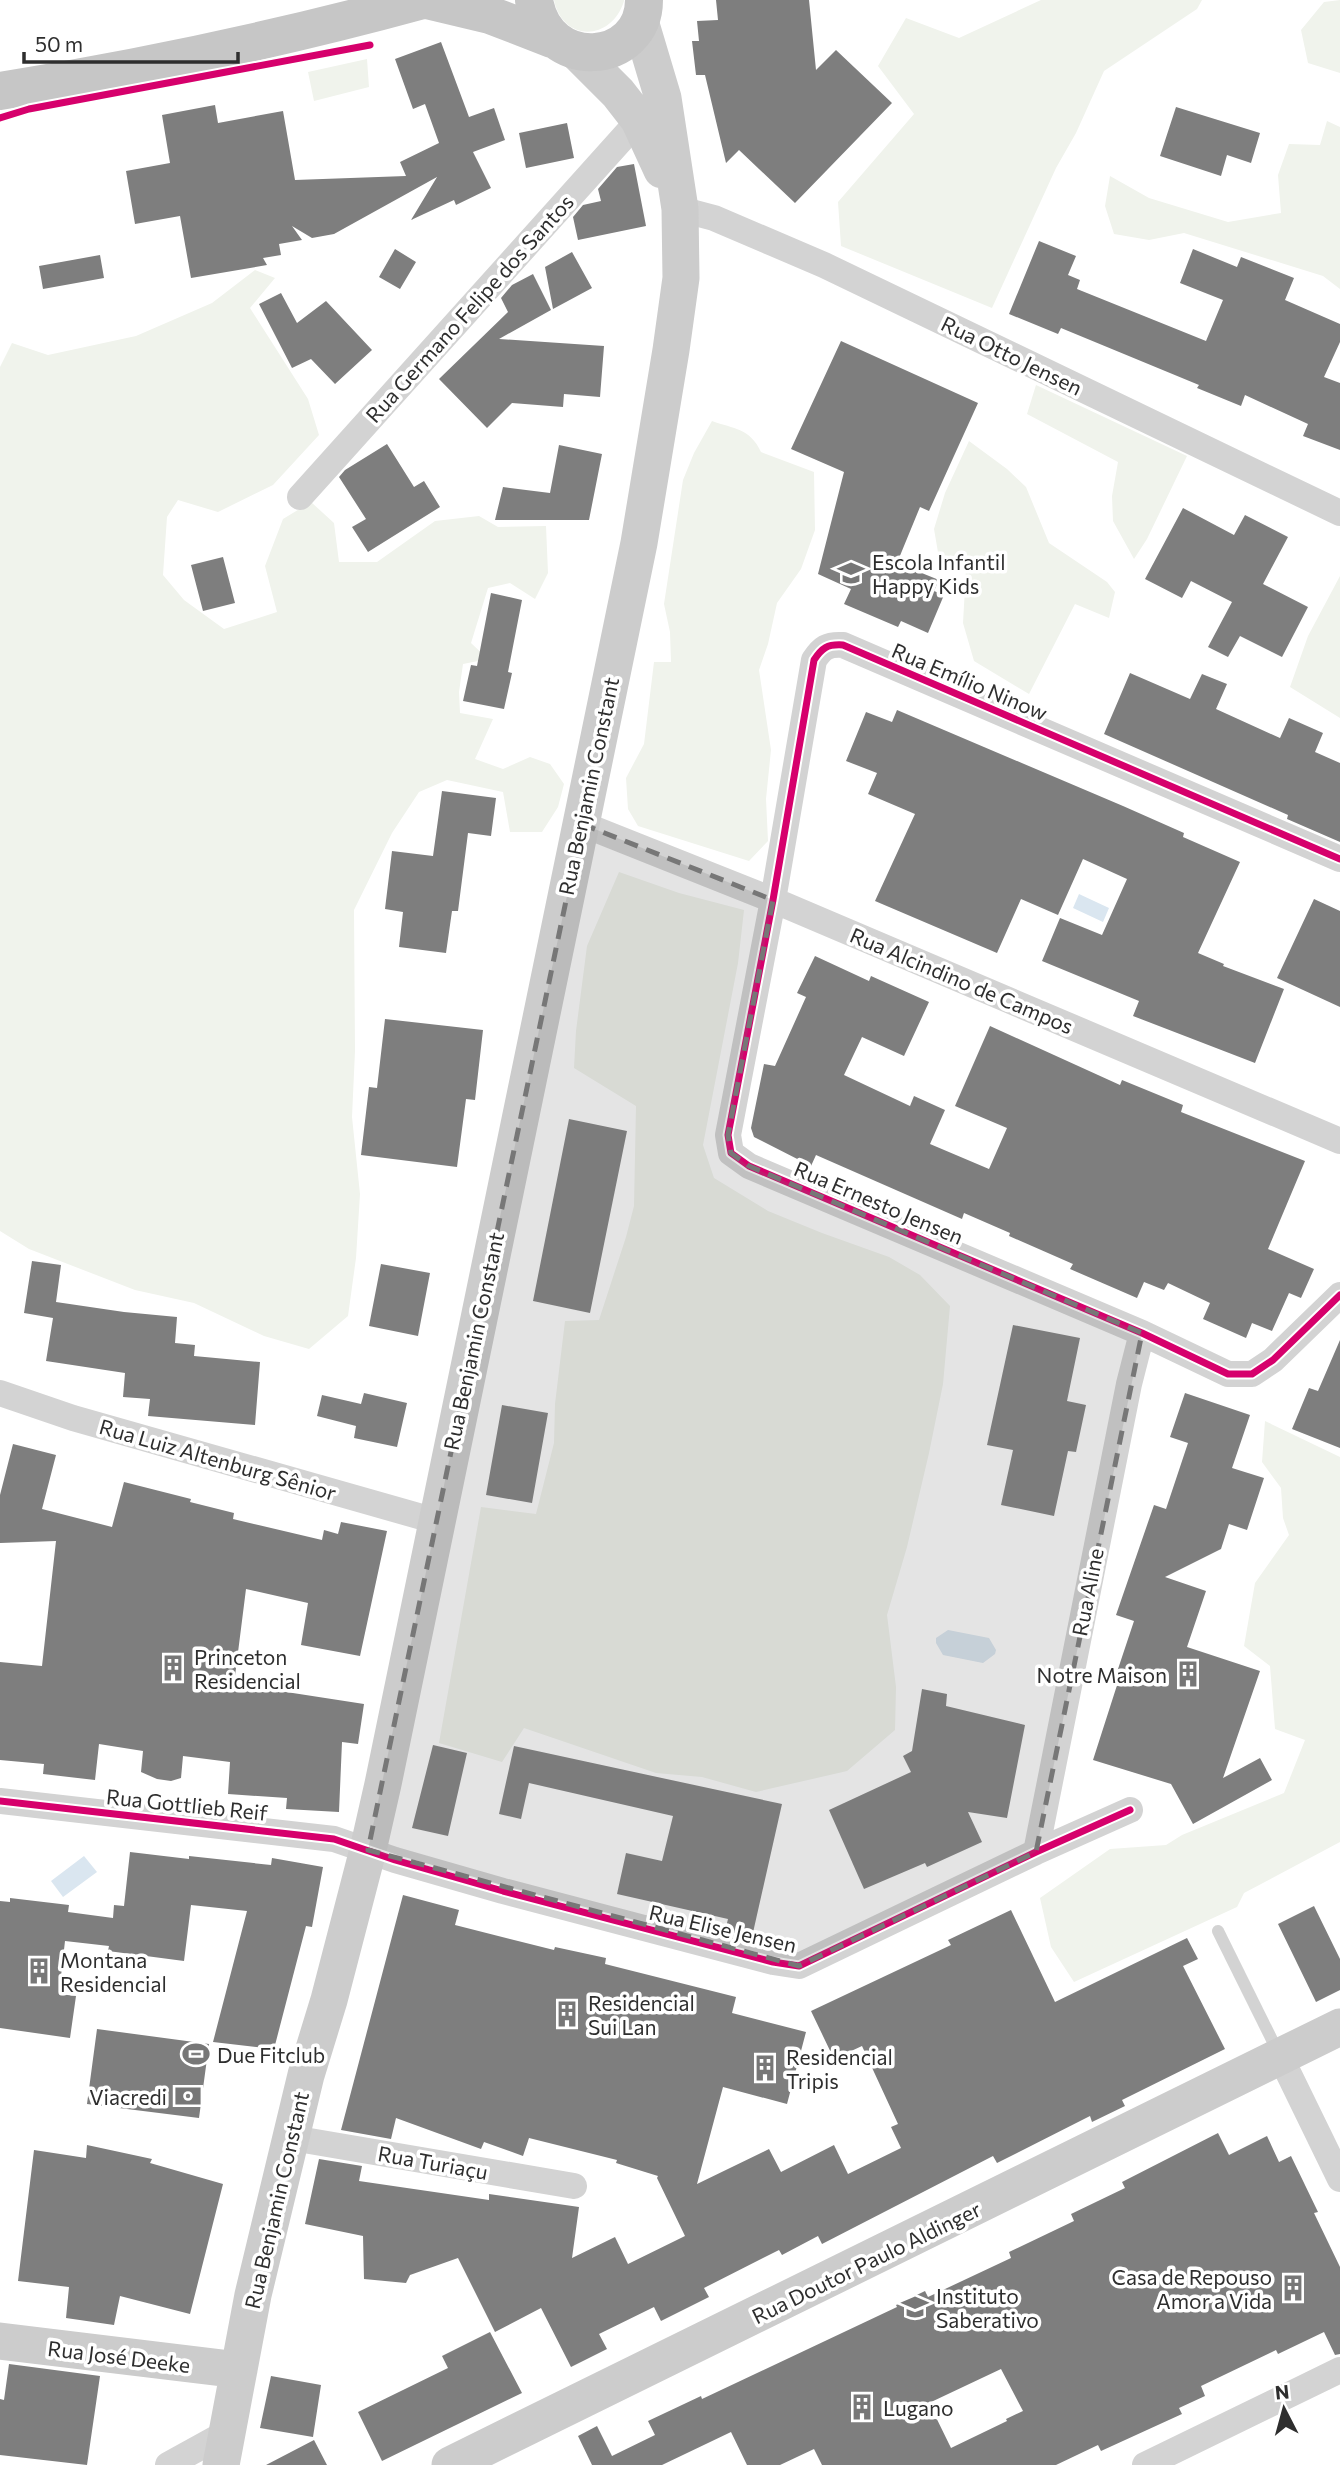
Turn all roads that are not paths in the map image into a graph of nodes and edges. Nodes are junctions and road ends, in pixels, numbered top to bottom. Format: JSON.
{"nodes":[{"id":1,"x":425,"y":0,"type":"edge"},
{"id":2,"x":534,"y":0,"type":"edge"},
{"id":3,"x":642,"y":11,"type":"edge"},
{"id":4,"x":564,"y":45,"type":"junction"},
{"id":5,"x":0,"y":91,"type":"edge"},
{"id":6,"x":639,"y":120,"type":"junction"},
{"id":7,"x":680,"y":209,"type":"junction"},
{"id":8,"x":300,"y":497,"type":"dead end"},
{"id":9,"x":1340,"y":513,"type":"edge"},
{"id":10,"x":582,"y":824,"type":"junction"},
{"id":11,"x":1340,"y":859,"type":"edge"},
{"id":12,"x":773,"y":900,"type":"junction"},
{"id":13,"x":1340,"y":1141,"type":"edge"},
{"id":14,"x":1340,"y":1295,"type":"edge"},
{"id":15,"x":1142,"y":1333,"type":"junction"},
{"id":16,"x":0,"y":1393,"type":"edge"},
{"id":17,"x":436,"y":1521,"type":"junction"},
{"id":18,"x":0,"y":1801,"type":"edge"},
{"id":19,"x":1130,"y":1810,"type":"dead end"},
{"id":20,"x":368,"y":1850,"type":"junction"},
{"id":21,"x":1036,"y":1852,"type":"junction"},
{"id":22,"x":1218,"y":1931,"type":"dead end"},
{"id":23,"x":1340,"y":2027,"type":"edge"},
{"id":24,"x":1281,"y":2058,"type":"junction"},
{"id":25,"x":292,"y":2138,"type":"junction"},
{"id":26,"x":1340,"y":2179,"type":"edge"},
{"id":27,"x":574,"y":2186,"type":"dead end"},
{"id":28,"x":0,"y":2341,"type":"edge"},
{"id":29,"x":239,"y":2370,"type":"junction"},
{"id":30,"x":1340,"y":2370,"type":"edge"},
{"id":31,"x":223,"y":2449,"type":"edge"},
{"id":32,"x":168,"y":2465,"type":"edge"},
{"id":33,"x":450,"y":2465,"type":"edge"},
{"id":34,"x":1145,"y":2465,"type":"edge"}],
"edges":[{"from":1,"to":4,"type":"main road"},
{"from":1,"to":5,"type":"main road"},
{"from":2,"to":4,"type":"main road"},
{"from":3,"to":4,"type":"main road"},
{"from":3,"to":7,"type":"main road","name":"Rua Benjamin Constant"},
{"from":4,"to":6,"type":"main road","name":"Rua Benjamin Constant"},
{"from":6,"to":7,"type":"main road","name":"Rua Benjamin Constant"},
{"from":6,"to":8,"type":"street","name":"Rua Germano Felipe dos Santos"},
{"from":7,"to":9,"type":"street","name":"Rua Otto Jensen"},
{"from":7,"to":10,"type":"main road","name":"Rua Benjamin Constant"},
{"from":10,"to":12,"type":"street","name":"Rua Alcindino de Campos"},
{"from":10,"to":17,"type":"main road","name":"Rua Benjamin Constant"},
{"from":11,"to":12,"type":"street","name":"Rua Emílio Ninow"},
{"from":12,"to":13,"type":"street","name":"Rua Alcindino de Campos"},
{"from":12,"to":15,"type":"street","name":"Rua Ernesto Jensen"},
{"from":14,"to":15,"type":"street","name":"Rua Ernesto Jensen"},
{"from":15,"to":21,"type":"street","name":"Rua Aline"},
{"from":16,"to":17,"type":"street","name":"Rua Luiz Altenburg Sênior"},
{"from":17,"to":20,"type":"main road","name":"Rua Benjamin Constant"},
{"from":18,"to":20,"type":"street","name":"Rua Gottlieb Reif"},
{"from":19,"to":21,"type":"street","name":"Rua Elise Jensen"},
{"from":20,"to":21,"type":"street","name":"Rua Elise Jensen"},
{"from":20,"to":25,"type":"main road","name":"Rua Benjamin Constant"},
{"from":22,"to":24,"type":"lane"},
{"from":23,"to":24,"type":"main road","name":"Rua Doutor Paulo Aldinger"},
{"from":24,"to":26,"type":"street"},
{"from":24,"to":33,"type":"main road","name":"Rua Doutor Paulo Aldinger"},
{"from":25,"to":27,"type":"street","name":"Rua Turiaçu"},
{"from":25,"to":29,"type":"main road","name":"Rua Benjamin Constant"},
{"from":28,"to":29,"type":"main road","name":"Rua José Deeke"},
{"from":29,"to":31,"type":"main road","name":"Rua Benjamin Constant"},
{"from":30,"to":34,"type":"street"},
{"from":31,"to":32,"type":"street"}]}
